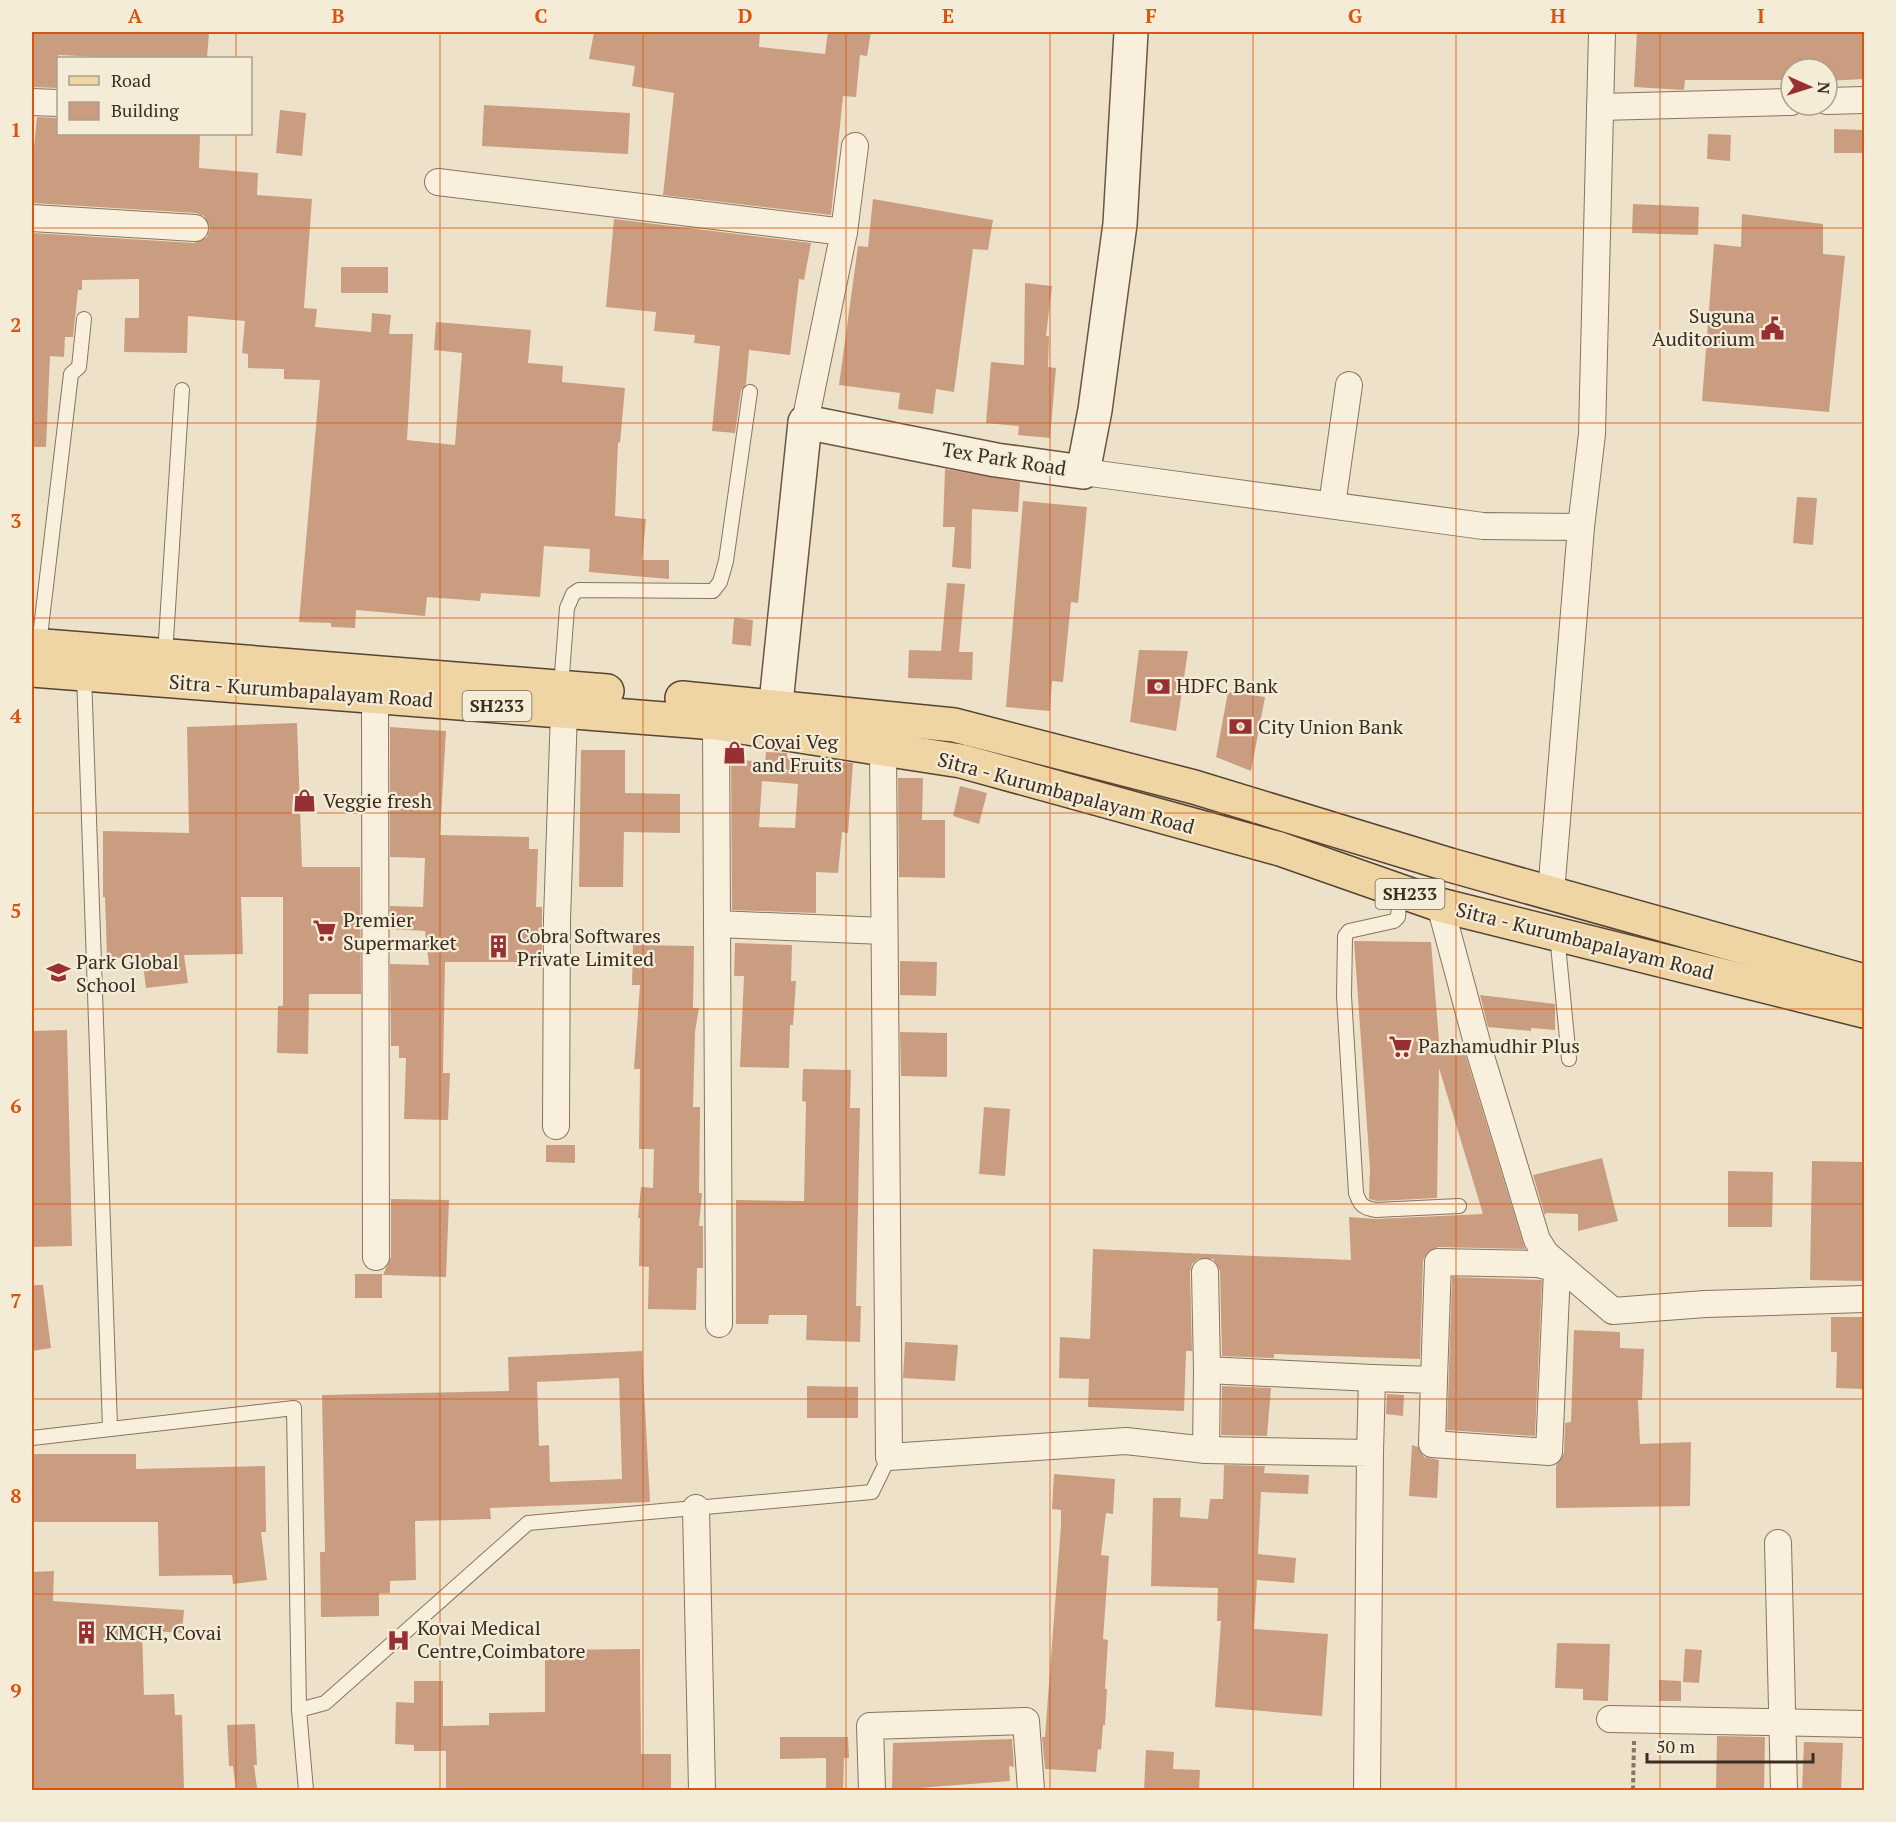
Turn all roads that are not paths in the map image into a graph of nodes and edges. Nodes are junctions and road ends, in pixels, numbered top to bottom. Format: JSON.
{"nodes":[{"id":1,"x":1131,"y":32,"type":"edge"},
{"id":2,"x":1602,"y":32,"type":"edge"},
{"id":3,"x":1864,"y":100,"type":"edge"},
{"id":4,"x":1839,"y":101,"type":"edge"},
{"id":5,"x":32,"y":102,"type":"edge"},
{"id":6,"x":1779,"y":102,"type":"edge"},
{"id":7,"x":57,"y":103,"type":"edge"},
{"id":8,"x":1600,"y":107,"type":"junction"},
{"id":9,"x":855,"y":146,"type":"dead end"},
{"id":10,"x":438,"y":182,"type":"dead end"},
{"id":11,"x":32,"y":218,"type":"edge"},
{"id":12,"x":195,"y":228,"type":"dead end"},
{"id":13,"x":844,"y":232,"type":"junction"},
{"id":14,"x":84,"y":319,"type":"dead end"},
{"id":15,"x":1349,"y":385,"type":"dead end"},
{"id":16,"x":182,"y":390,"type":"dead end"},
{"id":17,"x":750,"y":392,"type":"dead end"},
{"id":18,"x":805,"y":422,"type":"junction"},
{"id":19,"x":1083,"y":472,"type":"junction"},
{"id":20,"x":1332,"y":505,"type":"junction"},
{"id":21,"x":1581,"y":527,"type":"junction"},
{"id":22,"x":34,"y":653,"type":"edge"},
{"id":23,"x":165,"y":656,"type":"junction"},
{"id":24,"x":84,"y":674,"type":"junction"},
{"id":25,"x":375,"y":697,"type":"junction"},
{"id":26,"x":563,"y":699,"type":"junction"},
{"id":27,"x":774,"y":719,"type":"junction"},
{"id":28,"x":716,"y":723,"type":"junction"},
{"id":29,"x":883,"y":750,"type":"junction"},
{"id":30,"x":1400,"y":891,"type":"junction"},
{"id":31,"x":1551,"y":893,"type":"junction"},
{"id":32,"x":1440,"y":905,"type":"junction"},
{"id":33,"x":717,"y":924,"type":"junction"},
{"id":34,"x":884,"y":931,"type":"junction"},
{"id":35,"x":1557,"y":934,"type":"junction"},
{"id":36,"x":1864,"y":981,"type":"edge"},
{"id":37,"x":1864,"y":1011,"type":"edge"},
{"id":38,"x":1569,"y":1059,"type":"dead end"},
{"id":39,"x":556,"y":1126,"type":"dead end"},
{"id":40,"x":1459,"y":1206,"type":"dead end"},
{"id":41,"x":376,"y":1257,"type":"dead end"},
{"id":42,"x":1205,"y":1272,"type":"dead end"},
{"id":43,"x":1864,"y":1299,"type":"edge"},
{"id":44,"x":720,"y":1324,"type":"dead end"},
{"id":45,"x":1207,"y":1370,"type":"junction"},
{"id":46,"x":1372,"y":1378,"type":"junction"},
{"id":47,"x":1434,"y":1380,"type":"junction"},
{"id":48,"x":110,"y":1427,"type":"junction"},
{"id":49,"x":32,"y":1438,"type":"edge"},
{"id":50,"x":1206,"y":1450,"type":"junction"},
{"id":51,"x":1370,"y":1453,"type":"junction"},
{"id":52,"x":889,"y":1457,"type":"junction"},
{"id":53,"x":696,"y":1508,"type":"junction"},
{"id":54,"x":1778,"y":1543,"type":"dead end"},
{"id":55,"x":298,"y":1710,"type":"junction"},
{"id":56,"x":1622,"y":1719,"type":"road end"},
{"id":57,"x":1784,"y":1722,"type":"junction"},
{"id":58,"x":1864,"y":1724,"type":"edge"},
{"id":59,"x":306,"y":1791,"type":"edge"},
{"id":60,"x":702,"y":1791,"type":"edge"},
{"id":61,"x":872,"y":1791,"type":"edge"},
{"id":62,"x":1031,"y":1791,"type":"edge"},
{"id":63,"x":1366,"y":1791,"type":"edge"},
{"id":64,"x":1784,"y":1791,"type":"edge"}],
"edges":[{"from":1,"to":19,"type":"street","name":"Tex Park Road"},
{"from":2,"to":8,"type":"street"},
{"from":3,"to":4,"type":"street"},
{"from":5,"to":7,"type":"street"},
{"from":6,"to":8,"type":"street"},
{"from":8,"to":21,"type":"street"},
{"from":9,"to":13,"type":"street"},
{"from":10,"to":13,"type":"street"},
{"from":11,"to":12,"type":"street"},
{"from":13,"to":18,"type":"street"},
{"from":14,"to":22,"type":"lane"},
{"from":15,"to":20,"type":"street"},
{"from":16,"to":23,"type":"lane"},
{"from":17,"to":26,"type":"lane"},
{"from":18,"to":19,"type":"street","name":"Tex Park Road"},
{"from":18,"to":27,"type":"street"},
{"from":19,"to":20,"type":"street"},
{"from":20,"to":21,"type":"street"},
{"from":21,"to":31,"type":"street"},
{"from":22,"to":23,"type":"main road","name":"Sitra - Kurumbapalayam Road","number":"SH233"},
{"from":22,"to":24,"type":"main road","name":"Sitra - Kurumbapalayam Road","number":"SH233"},
{"from":23,"to":26,"type":"main road","name":"Sitra - Kurumbapalayam Road","number":"SH233"},
{"from":24,"to":25,"type":"main road","name":"Sitra - Kurumbapalayam Road","number":"SH233"},
{"from":24,"to":48,"type":"lane"},
{"from":25,"to":26,"type":"main road","name":"Sitra - Kurumbapalayam Road","number":"SH233"},
{"from":25,"to":41,"type":"street"},
{"from":26,"to":27,"type":"main road","name":"Sitra - Kurumbapalayam Road","number":"SH233"},
{"from":26,"to":28,"type":"main road","name":"Sitra - Kurumbapalayam Road","number":"SH233"},
{"from":26,"to":39,"type":"street"},
{"from":27,"to":28,"type":"main road","name":"Sitra - Kurumbapalayam Road","number":"SH233"},
{"from":27,"to":29,"type":"main road","name":"Sitra - Kurumbapalayam Road","number":"SH233"},
{"from":27,"to":31,"type":"main road"},
{"from":28,"to":33,"type":"street"},
{"from":29,"to":30,"type":"main road","name":"Sitra - Kurumbapalayam Road","number":"SH233"},
{"from":29,"to":34,"type":"street"},
{"from":30,"to":32,"type":"main road","name":"Sitra - Kurumbapalayam Road","number":"SH233"},
{"from":30,"to":40,"type":"lane"},
{"from":31,"to":36,"type":"main road"},
{"from":32,"to":35,"type":"main road","name":"Sitra - Kurumbapalayam Road","number":"SH233"},
{"from":32,"to":43,"type":"street"},
{"from":33,"to":34,"type":"street"},
{"from":33,"to":44,"type":"street"},
{"from":34,"to":52,"type":"street"},
{"from":35,"to":37,"type":"main road","name":"Sitra - Kurumbapalayam Road","number":"SH233"},
{"from":35,"to":38,"type":"lane"},
{"from":42,"to":45,"type":"street"},
{"from":45,"to":46,"type":"street"},
{"from":45,"to":50,"type":"street"},
{"from":46,"to":47,"type":"street"},
{"from":46,"to":51,"type":"street"},
{"from":47,"to":47,"type":"street"},
{"from":48,"to":49,"type":"lane"},
{"from":48,"to":55,"type":"lane"},
{"from":50,"to":51,"type":"street"},
{"from":50,"to":52,"type":"street"},
{"from":51,"to":63,"type":"street"},
{"from":52,"to":53,"type":"lane"},
{"from":53,"to":55,"type":"lane"},
{"from":53,"to":60,"type":"street"},
{"from":54,"to":57,"type":"street"},
{"from":55,"to":59,"type":"lane"},
{"from":56,"to":57,"type":"street"},
{"from":57,"to":58,"type":"street"},
{"from":57,"to":64,"type":"street"},
{"from":61,"to":62,"type":"street"}]}
